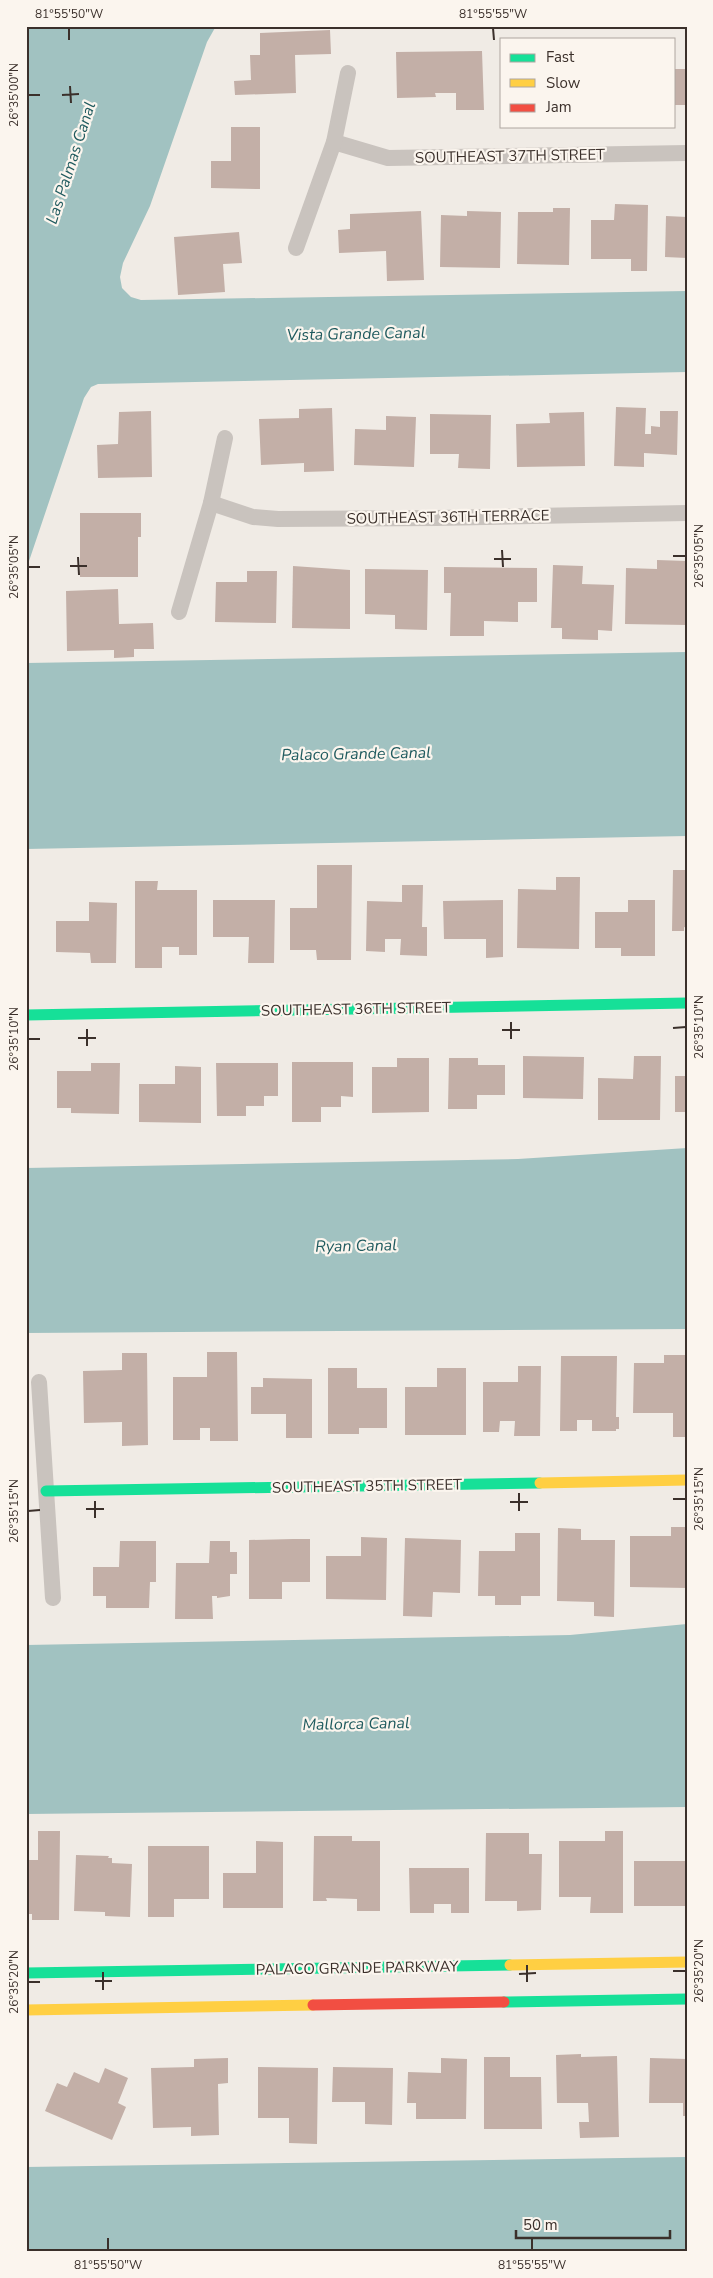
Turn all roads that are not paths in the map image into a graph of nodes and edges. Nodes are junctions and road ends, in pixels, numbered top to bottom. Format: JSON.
{"nodes":[{"id":1,"x":348,"y":73,"type":"dead end"},
{"id":2,"x":334,"y":142,"type":"junction"},
{"id":3,"x":687,"y":153,"type":"edge"},
{"id":4,"x":296,"y":248,"type":"dead end"},
{"id":5,"x":225,"y":438,"type":"dead end"},
{"id":6,"x":211,"y":503,"type":"junction"},
{"id":7,"x":687,"y":513,"type":"edge"},
{"id":8,"x":179,"y":612,"type":"dead end"},
{"id":9,"x":687,"y":1003,"type":"edge"},
{"id":10,"x":26,"y":1015,"type":"edge"},
{"id":11,"x":39,"y":1382,"type":"dead end"},
{"id":12,"x":687,"y":1480,"type":"edge"},
{"id":13,"x":46,"y":1491,"type":"junction"},
{"id":14,"x":53,"y":1598,"type":"dead end"},
{"id":15,"x":687,"y":1962,"type":"edge"},
{"id":16,"x":26,"y":1973,"type":"edge"},
{"id":17,"x":687,"y":1999,"type":"edge"},
{"id":18,"x":26,"y":2010,"type":"edge"}],
"edges":[{"from":1,"to":2,"type":"street"},
{"from":2,"to":3,"type":"street","name":"SOUTHEAST 37TH STREET"},
{"from":2,"to":4,"type":"street"},
{"from":5,"to":6,"type":"street"},
{"from":6,"to":7,"type":"street","name":"SOUTHEAST 36TH TERRACE"},
{"from":6,"to":8,"type":"street"},
{"from":9,"to":10,"type":"street","name":"SOUTHEAST 36TH STREET"},
{"from":11,"to":13,"type":"street"},
{"from":12,"to":13,"type":"street","name":"SOUTHEAST 35TH STREET"},
{"from":13,"to":14,"type":"street"},
{"from":15,"to":16,"type":"street","name":"PALACO GRANDE PARKWAY"},
{"from":17,"to":18,"type":"street"}]}
